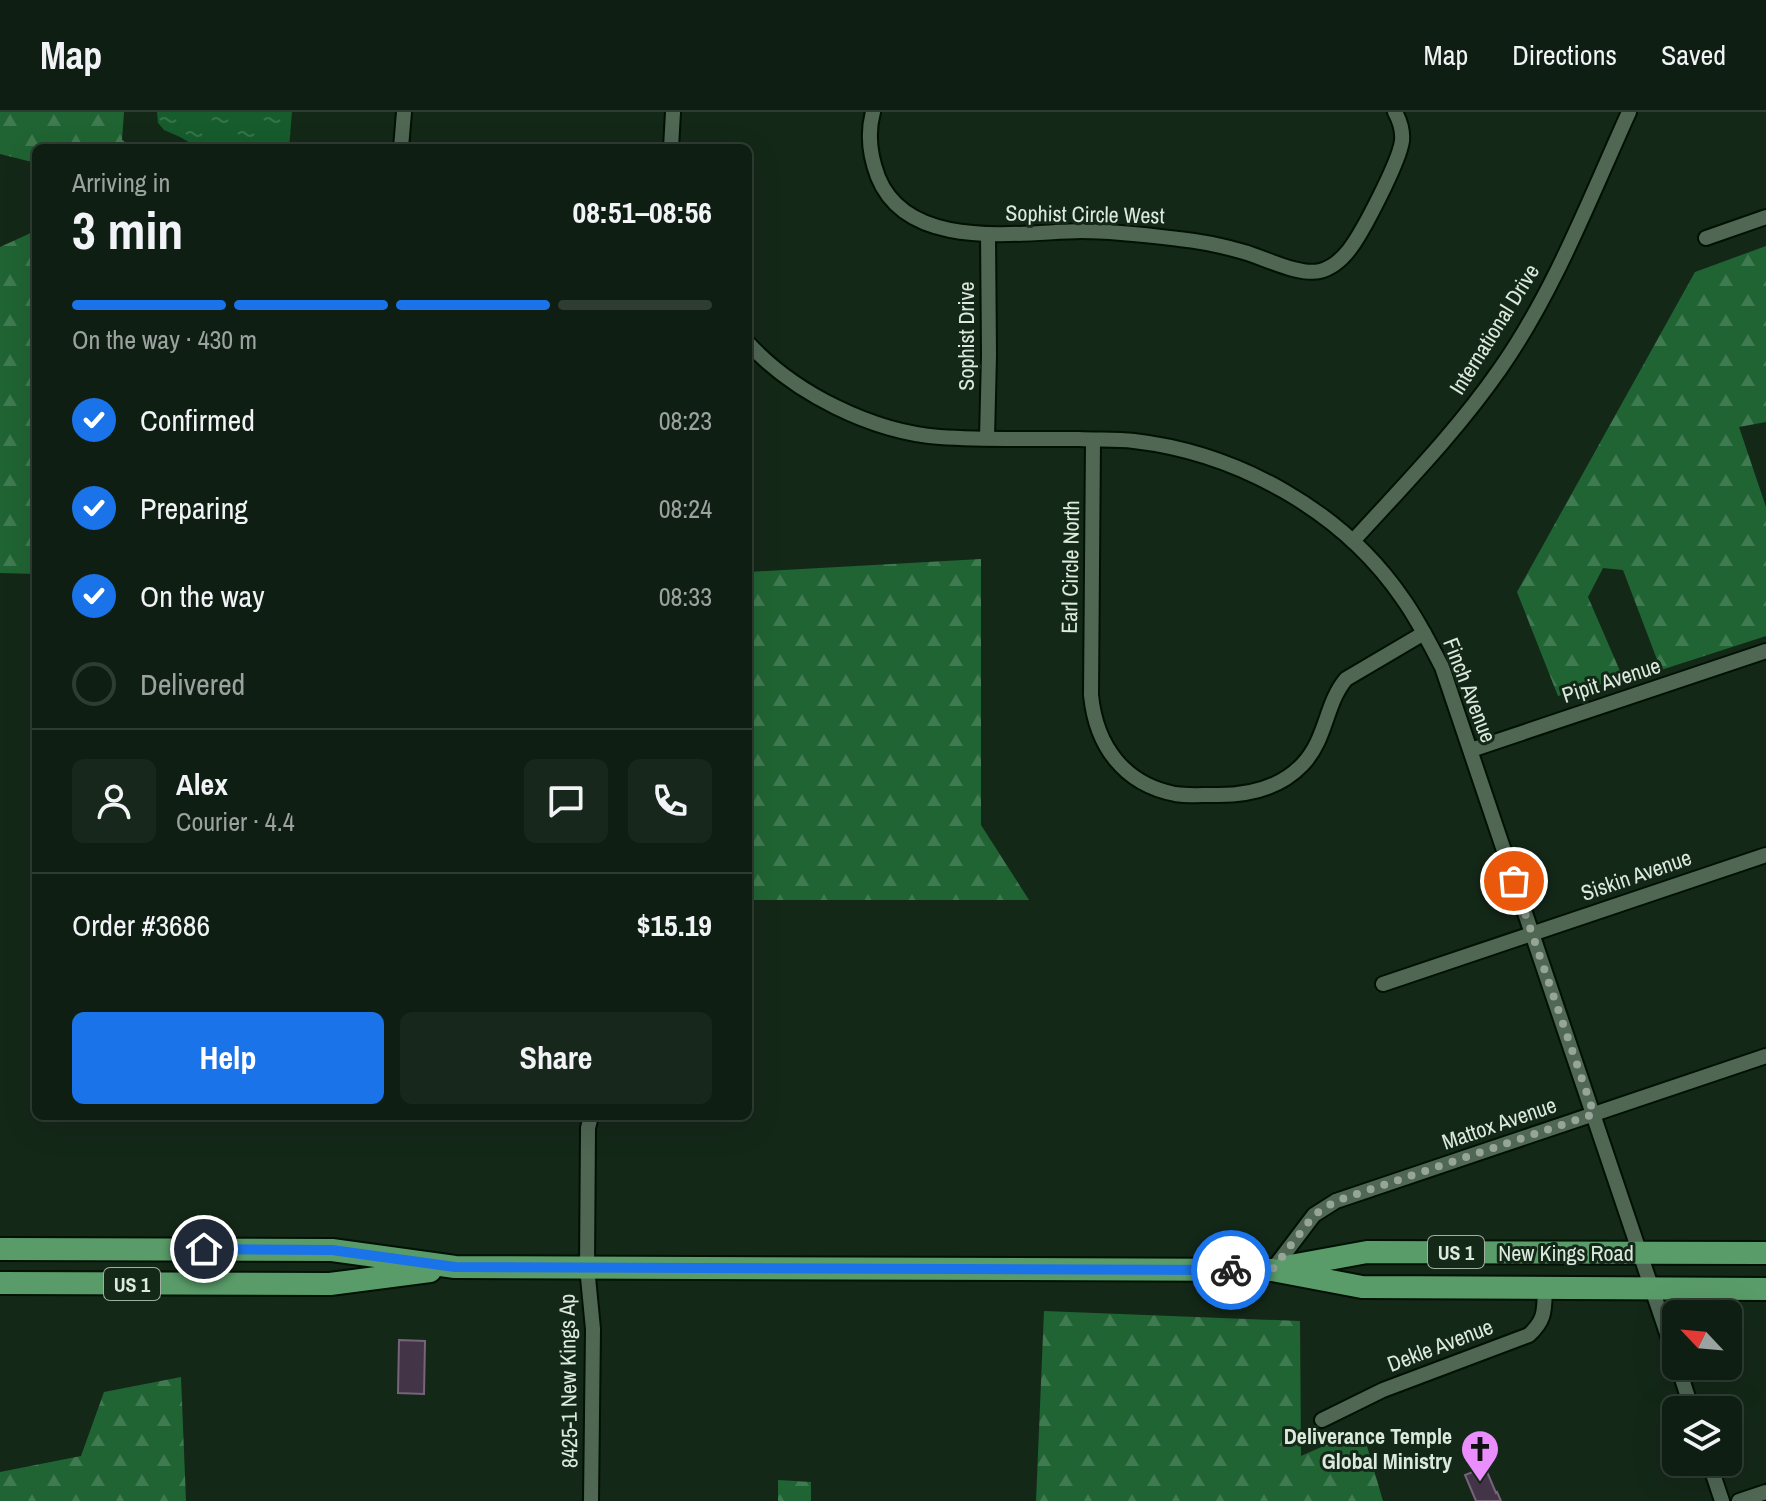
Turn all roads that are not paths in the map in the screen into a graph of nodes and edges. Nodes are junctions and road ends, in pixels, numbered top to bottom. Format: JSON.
{"nodes":[{"id":1,"x":404,"y":112,"type":"edge"},
{"id":2,"x":673,"y":112,"type":"edge"},
{"id":3,"x":873,"y":112,"type":"edge"},
{"id":4,"x":1629,"y":112,"type":"edge"},
{"id":5,"x":1396,"y":114,"type":"edge"},
{"id":6,"x":401,"y":144,"type":"edge"},
{"id":7,"x":671,"y":144,"type":"edge"},
{"id":8,"x":1766,"y":217,"type":"edge"},
{"id":9,"x":988,"y":234,"type":"junction"},
{"id":10,"x":1706,"y":238,"type":"dead end"},
{"id":11,"x":752,"y":347,"type":"edge"},
{"id":12,"x":987,"y":438,"type":"junction"},
{"id":13,"x":1093,"y":440,"type":"junction"},
{"id":14,"x":1353,"y":541,"type":"junction"},
{"id":15,"x":1424,"y":633,"type":"junction"},
{"id":16,"x":1766,"y":651,"type":"edge"},
{"id":17,"x":1471,"y":750,"type":"junction"},
{"id":18,"x":1766,"y":855,"type":"edge"},
{"id":19,"x":1532,"y":934,"type":"junction"},
{"id":20,"x":1383,"y":984,"type":"dead end"},
{"id":21,"x":1766,"y":1056,"type":"edge"},
{"id":22,"x":1594,"y":1114,"type":"junction"},
{"id":23,"x":590,"y":1120,"type":"edge"},
{"id":24,"x":0,"y":1249,"type":"edge"},
{"id":25,"x":1641,"y":1253,"type":"junction"},
{"id":26,"x":1766,"y":1253,"type":"edge"},
{"id":27,"x":455,"y":1267,"type":"junction"},
{"id":28,"x":587,"y":1267,"type":"junction"},
{"id":29,"x":1272,"y":1270,"type":"junction"},
{"id":30,"x":0,"y":1283,"type":"edge"},
{"id":31,"x":1545,"y":1288,"type":"junction"},
{"id":32,"x":1652,"y":1288,"type":"junction"},
{"id":33,"x":1766,"y":1289,"type":"edge"},
{"id":34,"x":1662,"y":1318,"type":"edge"},
{"id":35,"x":1322,"y":1420,"type":"dead end"},
{"id":36,"x":1714,"y":1476,"type":"edge"},
{"id":37,"x":1766,"y":1492,"type":"edge"},
{"id":38,"x":591,"y":1501,"type":"edge"},
{"id":39,"x":1722,"y":1501,"type":"edge"},
{"id":40,"x":1739,"y":1501,"type":"edge"}],
"edges":[{"from":1,"to":6,"type":"street"},
{"from":2,"to":7,"type":"street"},
{"from":3,"to":9,"type":"street","name":"Sophist Circle West"},
{"from":4,"to":14,"type":"street","name":"International Drive"},
{"from":5,"to":9,"type":"street","name":"Sophist Circle West"},
{"from":8,"to":10,"type":"street"},
{"from":9,"to":12,"type":"street","name":"Sophist Drive"},
{"from":11,"to":12,"type":"street","name":"Finch Avenue"},
{"from":12,"to":13,"type":"street","name":"Finch Avenue"},
{"from":13,"to":14,"type":"street","name":"Finch Avenue"},
{"from":13,"to":15,"type":"street","name":"Earl Circle North"},
{"from":14,"to":15,"type":"street","name":"Finch Avenue"},
{"from":15,"to":17,"type":"street","name":"Finch Avenue"},
{"from":16,"to":17,"type":"street","name":"Pipit Avenue"},
{"from":17,"to":19,"type":"street","name":"Finch Avenue"},
{"from":18,"to":19,"type":"street","name":"Siskin Avenue"},
{"from":19,"to":20,"type":"street","name":"Siskin Avenue"},
{"from":19,"to":22,"type":"street","name":"Finch Avenue"},
{"from":21,"to":22,"type":"street","name":"Mattox Avenue"},
{"from":22,"to":25,"type":"street","name":"Finch Avenue"},
{"from":22,"to":29,"type":"street","name":"Mattox Avenue"},
{"from":23,"to":28,"type":"street","name":"8425-1 New Kings Ap"},
{"from":24,"to":27,"type":"highway","name":"New Kings Road","number":"US 1"},
{"from":25,"to":26,"type":"highway","name":"New Kings Road","number":"US 1"},
{"from":25,"to":29,"type":"highway","name":"New Kings Road","number":"US 1"},
{"from":25,"to":32,"type":"street","name":"Finch Avenue"},
{"from":27,"to":28,"type":"highway","name":"New Kings Road","number":"US 1"},
{"from":27,"to":30,"type":"highway","name":"New Kings Road","number":"US 1"},
{"from":28,"to":29,"type":"highway","name":"New Kings Road","number":"US 1"},
{"from":28,"to":38,"type":"street","name":"8425-1 New Kings Ap"},
{"from":29,"to":31,"type":"highway","name":"New Kings Road","number":"US 1"},
{"from":31,"to":32,"type":"highway","name":"New Kings Road","number":"US 1"},
{"from":31,"to":35,"type":"street","name":"Dekle Avenue"},
{"from":32,"to":33,"type":"highway","name":"New Kings Road","number":"US 1"},
{"from":32,"to":34,"type":"street","name":"Finch Avenue"},
{"from":36,"to":39,"type":"street"},
{"from":37,"to":40,"type":"street"}]}
